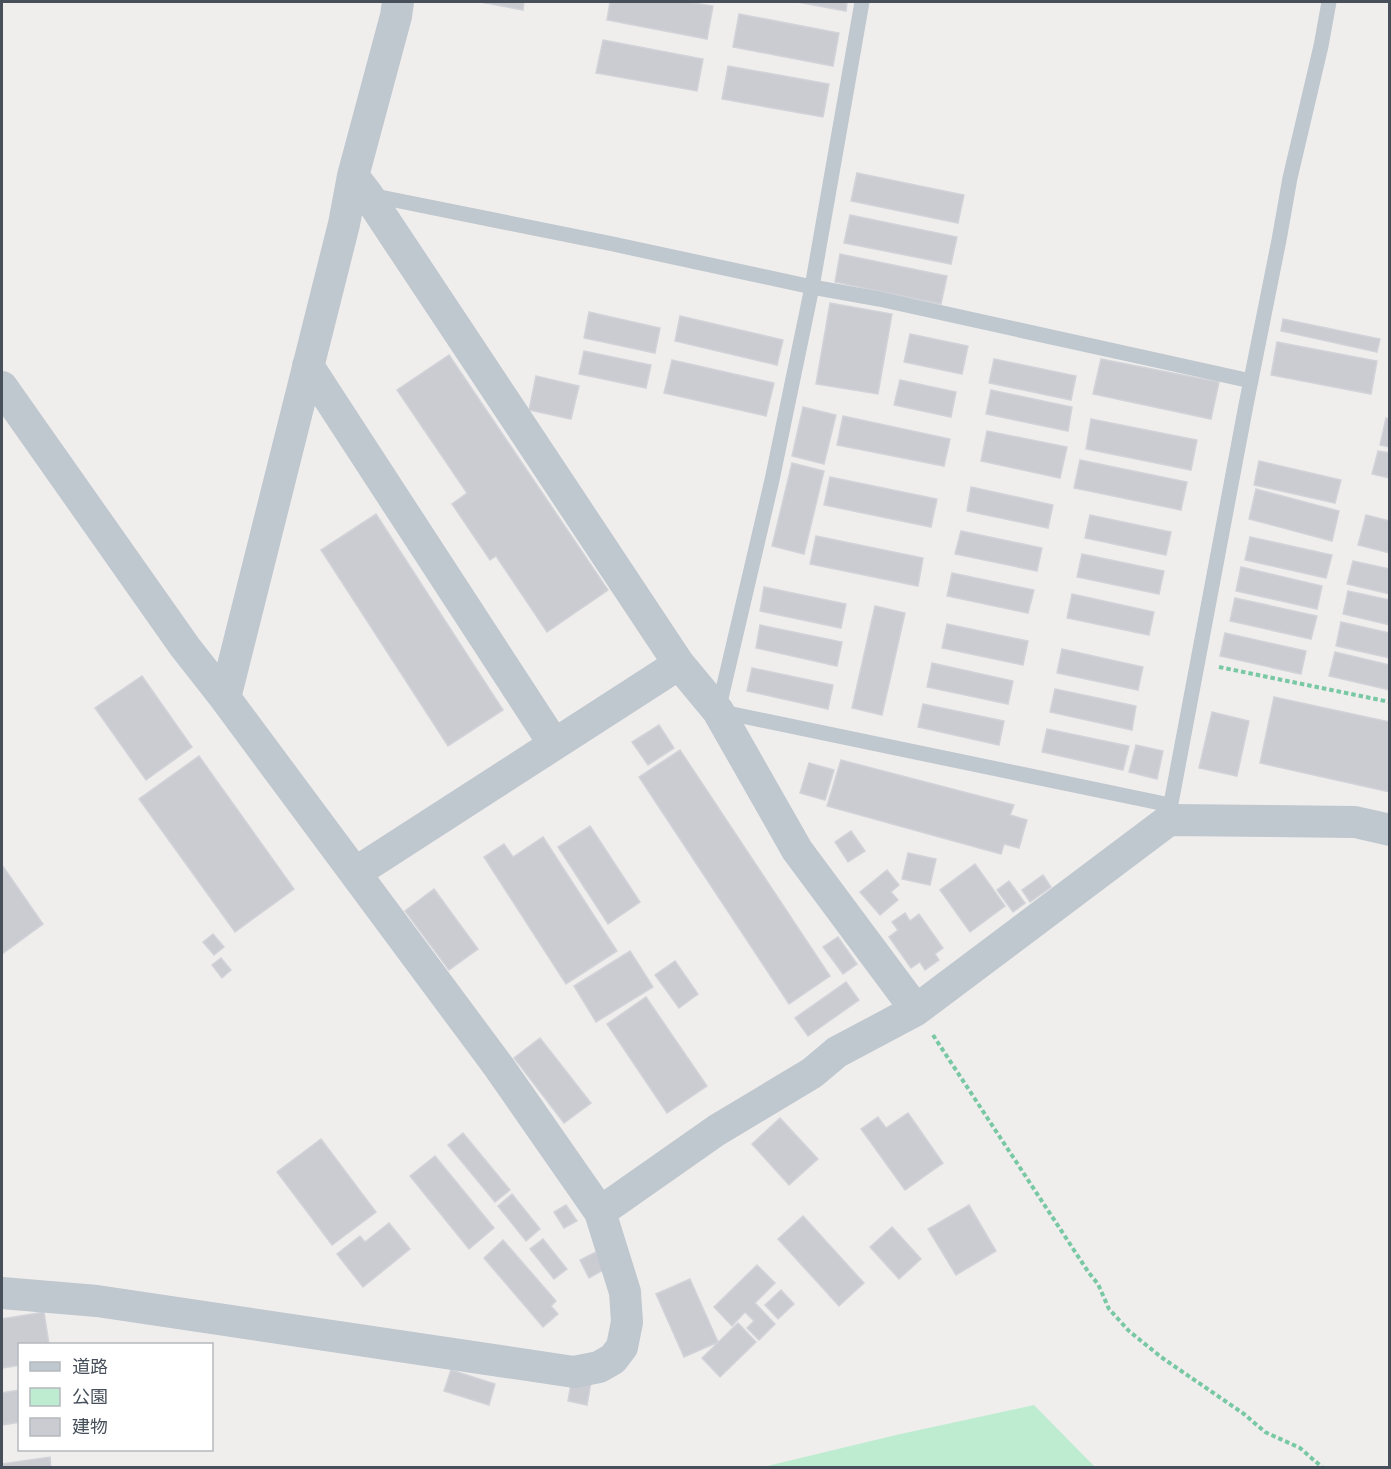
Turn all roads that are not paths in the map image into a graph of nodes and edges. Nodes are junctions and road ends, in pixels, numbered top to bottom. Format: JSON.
{"nodes":[{"id":1,"x":398,"y":2,"type":"edge"},
{"id":2,"x":862,"y":2,"type":"edge"},
{"id":3,"x":1329,"y":2,"type":"edge"},
{"id":4,"x":360,"y":185,"type":"junction"},
{"id":5,"x":812,"y":287,"type":"junction"},
{"id":6,"x":308,"y":366,"type":"junction"},
{"id":7,"x":1251,"y":381,"type":"junction"},
{"id":8,"x":2,"y":387,"type":"edge"},
{"id":9,"x":679,"y":664,"type":"junction"},
{"id":10,"x":225,"y":698,"type":"junction"},
{"id":11,"x":718,"y":711,"type":"junction"},
{"id":12,"x":554,"y":744,"type":"junction"},
{"id":13,"x":1170,"y":812,"type":"junction"},
{"id":14,"x":1389,"y":830,"type":"edge"},
{"id":15,"x":355,"y":873,"type":"junction"},
{"id":16,"x":916,"y":1010,"type":"junction"},
{"id":17,"x":600,"y":1212,"type":"junction"},
{"id":18,"x":2,"y":1293,"type":"edge"}],
"edges":[{"from":1,"to":4,"type":"street"},
{"from":2,"to":5,"type":"lane"},
{"from":3,"to":7,"type":"lane"},
{"from":4,"to":5,"type":"lane"},
{"from":4,"to":6,"type":"street"},
{"from":4,"to":9,"type":"street"},
{"from":5,"to":7,"type":"lane"},
{"from":5,"to":11,"type":"lane"},
{"from":6,"to":10,"type":"street"},
{"from":6,"to":12,"type":"street"},
{"from":7,"to":13,"type":"lane"},
{"from":8,"to":10,"type":"street"},
{"from":9,"to":11,"type":"street"},
{"from":9,"to":12,"type":"street"},
{"from":10,"to":15,"type":"street"},
{"from":11,"to":13,"type":"lane"},
{"from":11,"to":16,"type":"street"},
{"from":12,"to":15,"type":"street"},
{"from":13,"to":14,"type":"street"},
{"from":13,"to":16,"type":"street"},
{"from":15,"to":17,"type":"street"},
{"from":16,"to":17,"type":"street"},
{"from":17,"to":18,"type":"street"}]}
